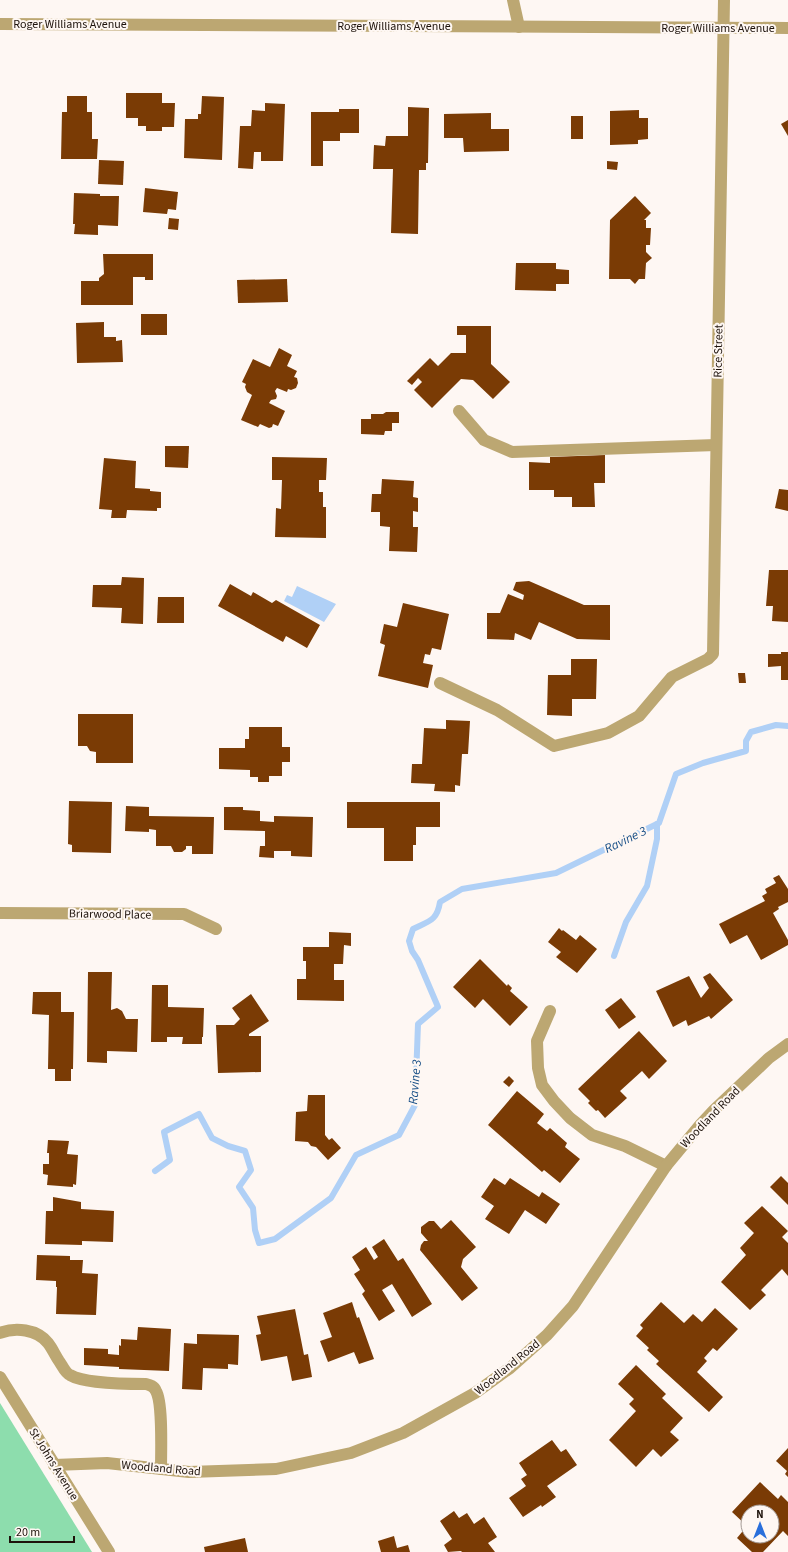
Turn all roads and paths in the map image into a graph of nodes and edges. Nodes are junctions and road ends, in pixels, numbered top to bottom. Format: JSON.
{"nodes":[{"id":1,"x":513,"y":0,"type":"edge"},
{"id":2,"x":724,"y":0,"type":"edge"},
{"id":3,"x":0,"y":24,"type":"edge"},
{"id":4,"x":519,"y":27,"type":"junction"},
{"id":5,"x":724,"y":28,"type":"junction"},
{"id":6,"x":788,"y":28,"type":"edge"},
{"id":7,"x":459,"y":411,"type":"dead end"},
{"id":8,"x":716,"y":445,"type":"junction"},
{"id":9,"x":440,"y":682,"type":"dead end"},
{"id":10,"x":0,"y":913,"type":"edge"},
{"id":11,"x":216,"y":929,"type":"dead end"},
{"id":12,"x":550,"y":1011,"type":"dead end"},
{"id":13,"x":788,"y":1044,"type":"edge"},
{"id":14,"x":666,"y":1166,"type":"junction"},
{"id":15,"x":0,"y":1333,"type":"edge"},
{"id":16,"x":0,"y":1377,"type":"edge"},
{"id":17,"x":54,"y":1464,"type":"junction"},
{"id":18,"x":161,"y":1469,"type":"junction"},
{"id":19,"x":109,"y":1552,"type":"edge"}],
"edges":[{"from":1,"to":4,"type":"street"},
{"from":2,"to":5,"type":"street","name":"Rice Street"},
{"from":3,"to":4,"type":"street","name":"Roger Williams Avenue"},
{"from":4,"to":5,"type":"street","name":"Roger Williams Avenue"},
{"from":5,"to":6,"type":"street","name":"Roger Williams Avenue"},
{"from":5,"to":8,"type":"street","name":"Rice Street"},
{"from":7,"to":8,"type":"street"},
{"from":8,"to":9,"type":"street","name":"Rice Street"},
{"from":10,"to":11,"type":"street","name":"Briarwood Place"},
{"from":12,"to":14,"type":"street"},
{"from":13,"to":14,"type":"street","name":"Woodland Road"},
{"from":14,"to":18,"type":"street","name":"Woodland Road"},
{"from":15,"to":18,"type":"street"},
{"from":16,"to":17,"type":"street","name":"St Johns Avenue"},
{"from":17,"to":18,"type":"street","name":"Woodland Road"},
{"from":17,"to":19,"type":"street","name":"St Johns Avenue"}]}
